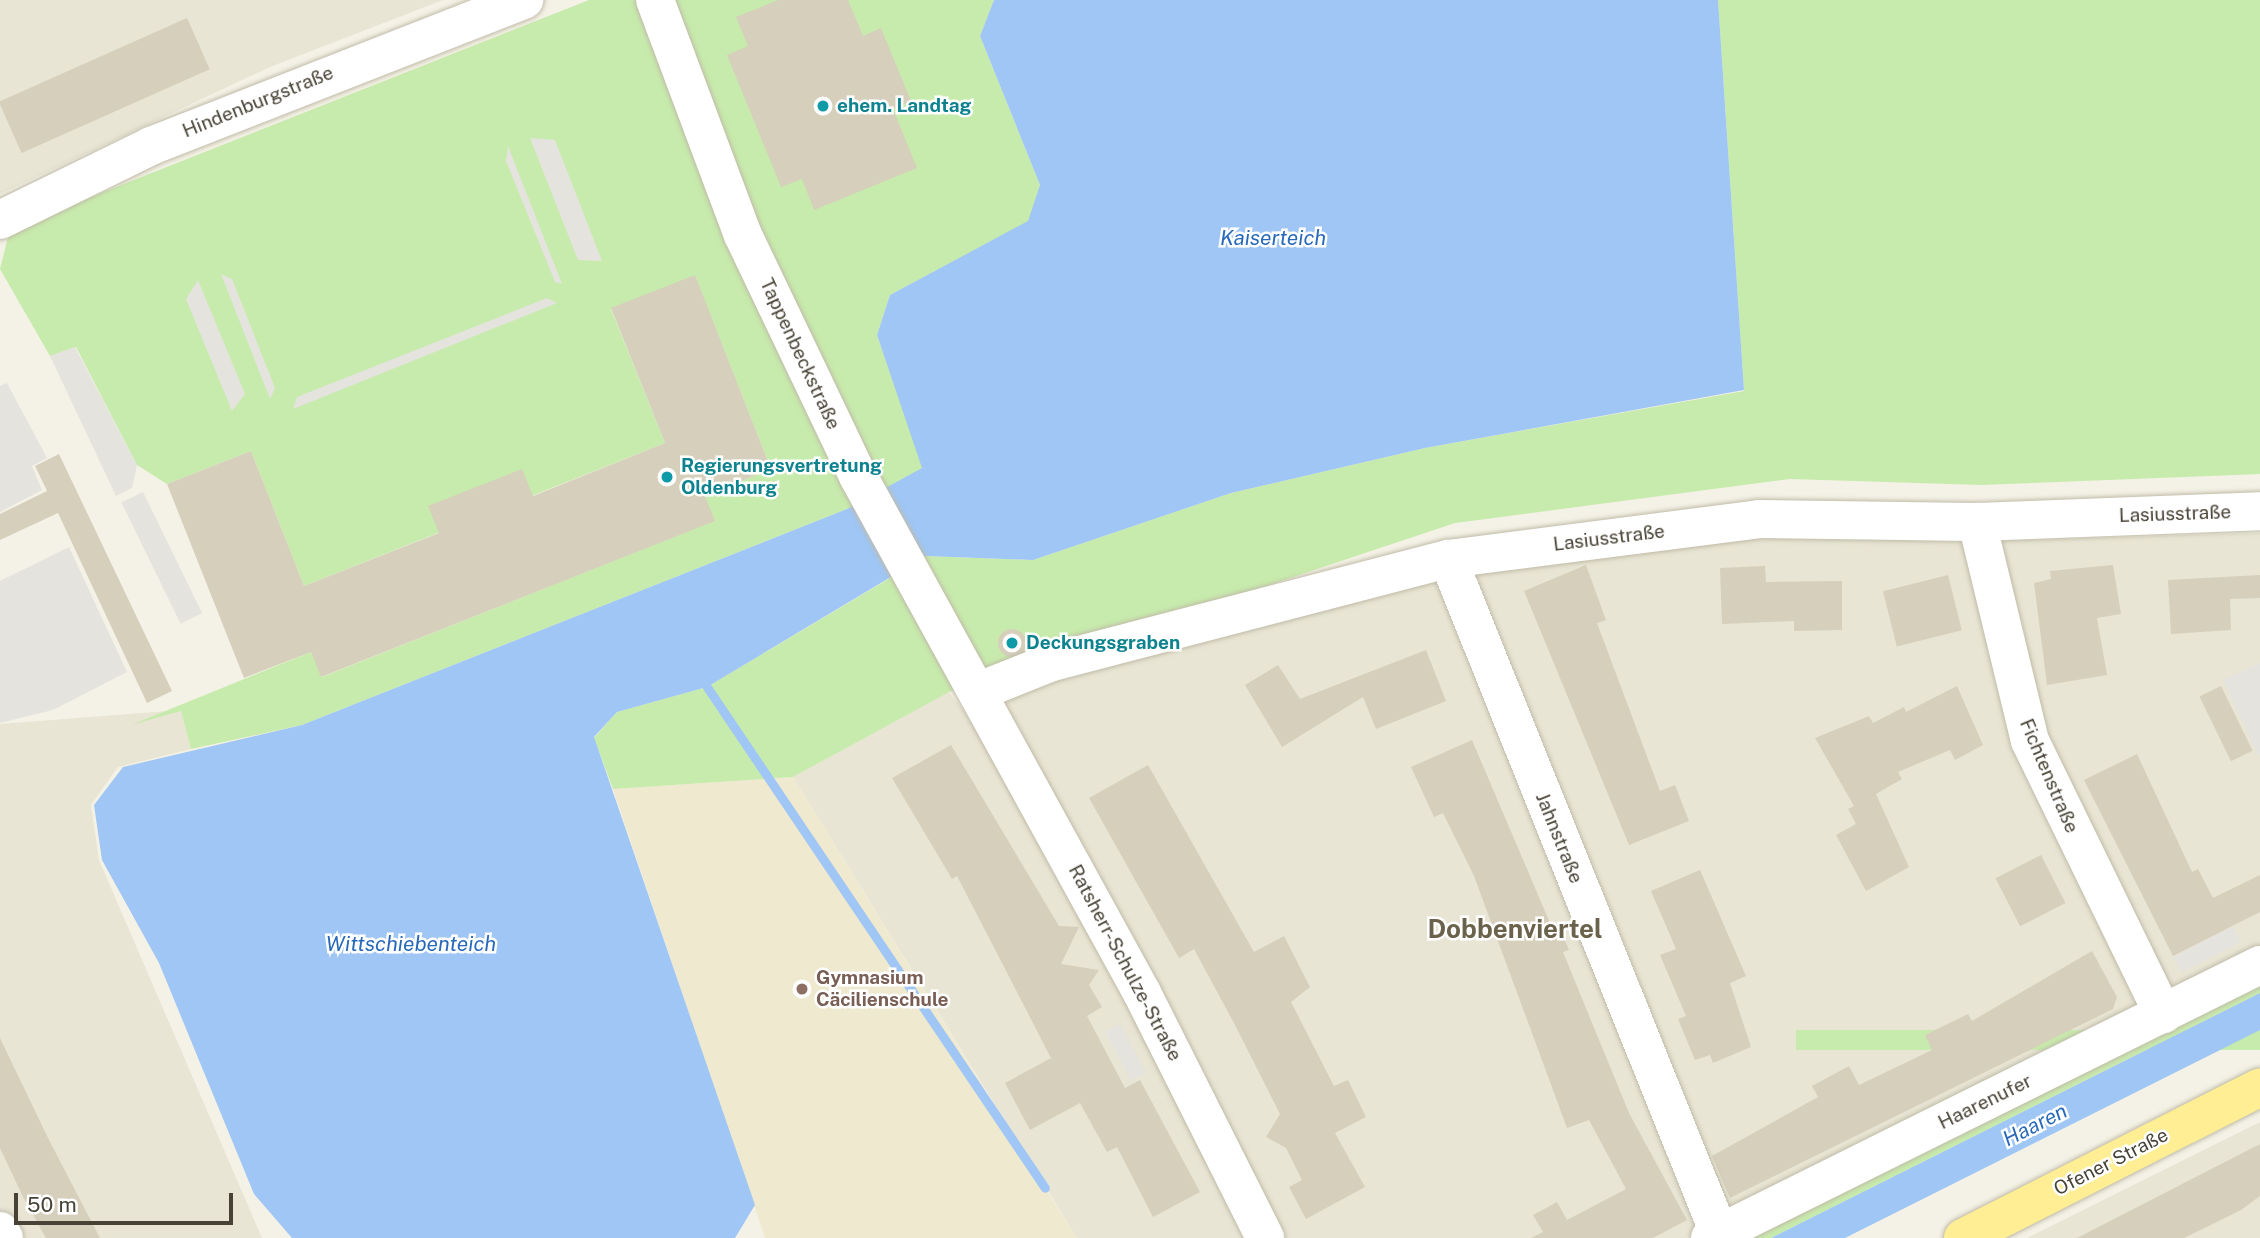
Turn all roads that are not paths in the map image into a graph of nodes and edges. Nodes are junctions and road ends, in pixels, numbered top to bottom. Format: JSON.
{"nodes":[{"id":1,"x":524,"y":0,"type":"edge"},
{"id":2,"x":655,"y":0,"type":"edge"},
{"id":3,"x":0,"y":220,"type":"edge"},
{"id":4,"x":2260,"y":511,"type":"edge"},
{"id":5,"x":1978,"y":522,"type":"junction"},
{"id":6,"x":1448,"y":559,"type":"junction"},
{"id":7,"x":977,"y":692,"type":"junction"},
{"id":8,"x":2260,"y":965,"type":"edge"},
{"id":9,"x":2163,"y":1014,"type":"junction"},
{"id":10,"x":2260,"y":1087,"type":"edge"},
{"id":11,"x":0,"y":1231,"type":"edge"},
{"id":12,"x":1715,"y":1236,"type":"edge"},
{"id":13,"x":4,"y":1238,"type":"edge"},
{"id":14,"x":1265,"y":1238,"type":"edge"},
{"id":15,"x":1963,"y":1238,"type":"edge"}],
"edges":[{"from":1,"to":3,"type":"street","name":"Hindenburgstraße"},
{"from":2,"to":7,"type":"street","name":"Tappenbeckstraße"},
{"from":4,"to":5,"type":"street","name":"Lasiusstraße"},
{"from":5,"to":6,"type":"street","name":"Lasiusstraße"},
{"from":5,"to":9,"type":"street","name":"Fichtenstraße"},
{"from":6,"to":7,"type":"street","name":"Lasiusstraße"},
{"from":6,"to":12,"type":"street","name":"Jahnstraße"},
{"from":7,"to":14,"type":"street","name":"Ratsherr-Schulze-Straße"},
{"from":8,"to":9,"type":"street","name":"Haarenufer"},
{"from":9,"to":12,"type":"street","name":"Haarenufer"},
{"from":10,"to":15,"type":"main road","name":"Ofener Straße"},
{"from":11,"to":13,"type":"street"}]}
